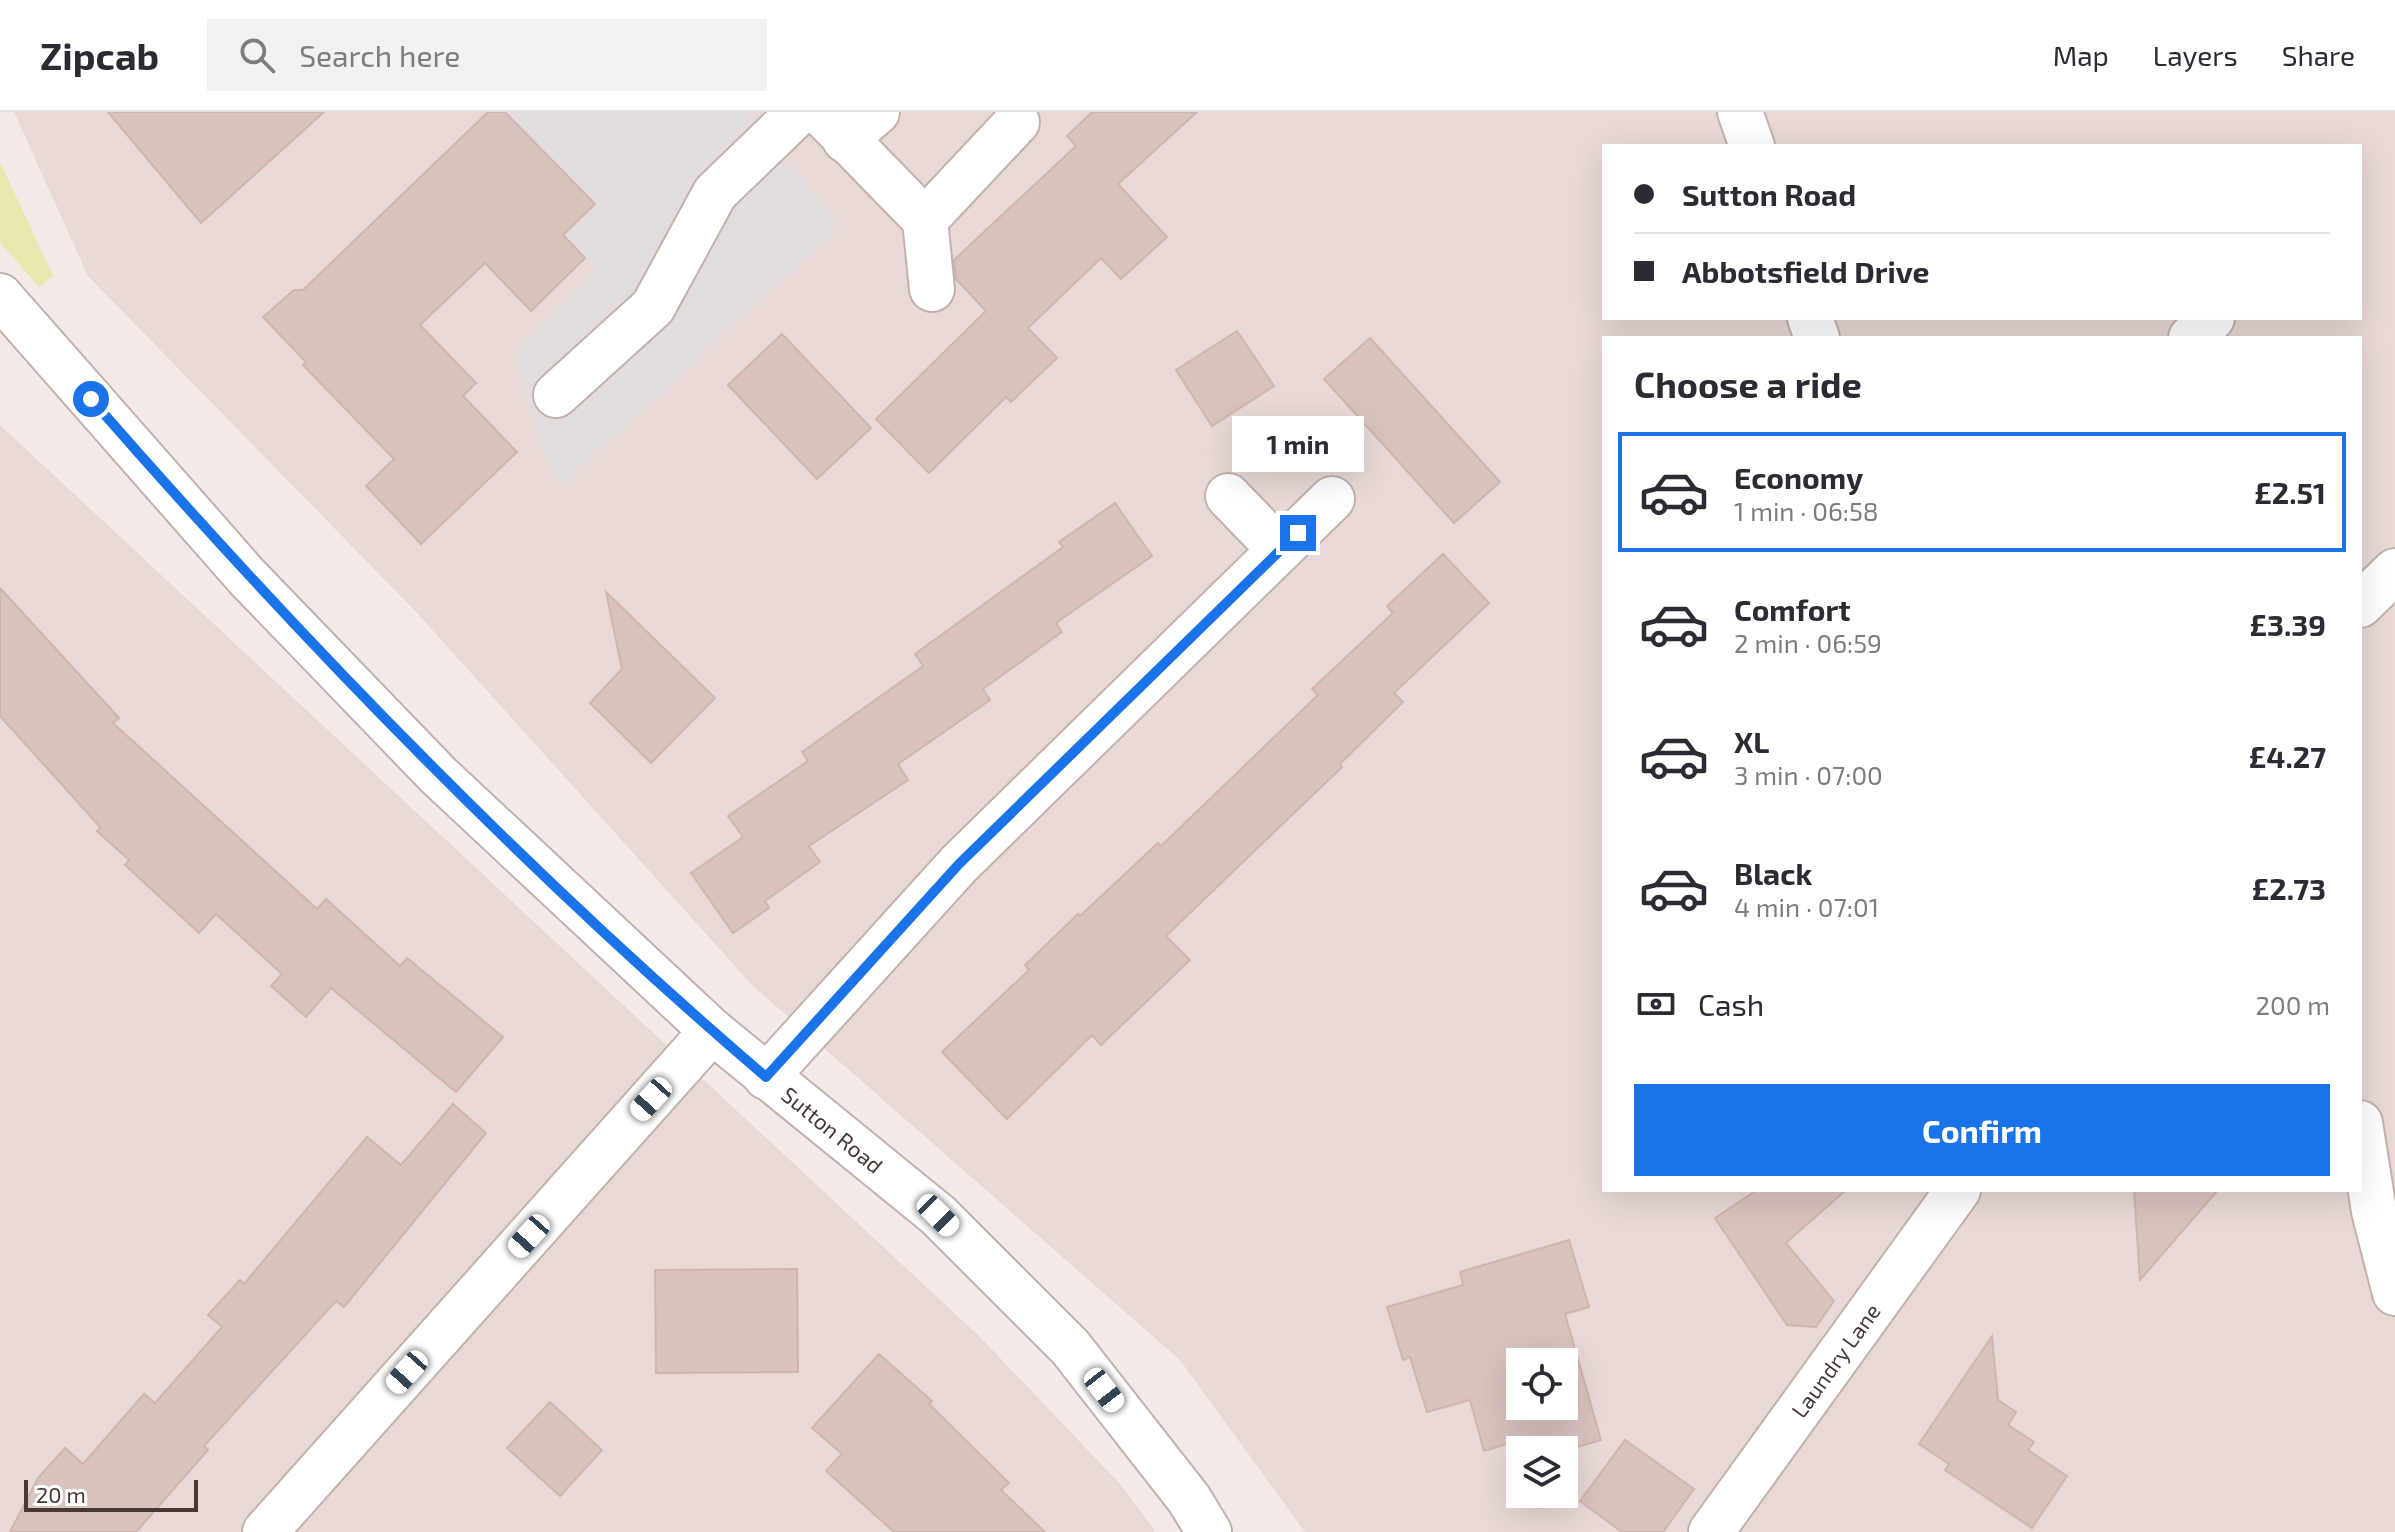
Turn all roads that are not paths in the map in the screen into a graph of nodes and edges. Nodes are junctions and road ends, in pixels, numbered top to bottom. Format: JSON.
{"nodes":[{"id":1,"x":799,"y":112,"type":"edge"},
{"id":2,"x":1740,"y":112,"type":"edge"},
{"id":3,"x":848,"y":121,"type":"edge"},
{"id":4,"x":1017,"y":122,"type":"dead end"},
{"id":5,"x":1751,"y":144,"type":"edge"},
{"id":6,"x":915,"y":210,"type":"junction"},
{"id":7,"x":932,"y":289,"type":"dead end"},
{"id":8,"x":0,"y":296,"type":"edge"},
{"id":9,"x":2210,"y":320,"type":"edge"},
{"id":10,"x":2193,"y":336,"type":"edge"},
{"id":11,"x":556,"y":395,"type":"dead end"},
{"id":12,"x":1228,"y":496,"type":"dead end"},
{"id":13,"x":1332,"y":499,"type":"dead end"},
{"id":14,"x":1280,"y":550,"type":"junction"},
{"id":15,"x":2395,"y":571,"type":"edge"},
{"id":16,"x":2362,"y":603,"type":"edge"},
{"id":17,"x":712,"y":1031,"type":"junction"},
{"id":18,"x":766,"y":1077,"type":"junction"},
{"id":19,"x":2362,"y":1136,"type":"edge"},
{"id":20,"x":1957,"y":1192,"type":"edge"},
{"id":21,"x":2395,"y":1293,"type":"edge"},
{"id":22,"x":265,"y":1532,"type":"edge"},
{"id":23,"x":1209,"y":1532,"type":"edge"},
{"id":24,"x":1711,"y":1532,"type":"edge"}],
"edges":[{"from":1,"to":11,"type":"street"},
{"from":2,"to":5,"type":"street"},
{"from":3,"to":6,"type":"street"},
{"from":4,"to":6,"type":"street"},
{"from":6,"to":7,"type":"street"},
{"from":8,"to":17,"type":"street","name":"Sutton Road"},
{"from":9,"to":10,"type":"street"},
{"from":12,"to":14,"type":"street"},
{"from":13,"to":14,"type":"street"},
{"from":14,"to":18,"type":"street"},
{"from":15,"to":16,"type":"street"},
{"from":17,"to":18,"type":"street","name":"Sutton Road"},
{"from":17,"to":22,"type":"street"},
{"from":18,"to":23,"type":"street","name":"Sutton Road"},
{"from":19,"to":21,"type":"street"},
{"from":20,"to":24,"type":"street","name":"Laundry Lane"}]}
